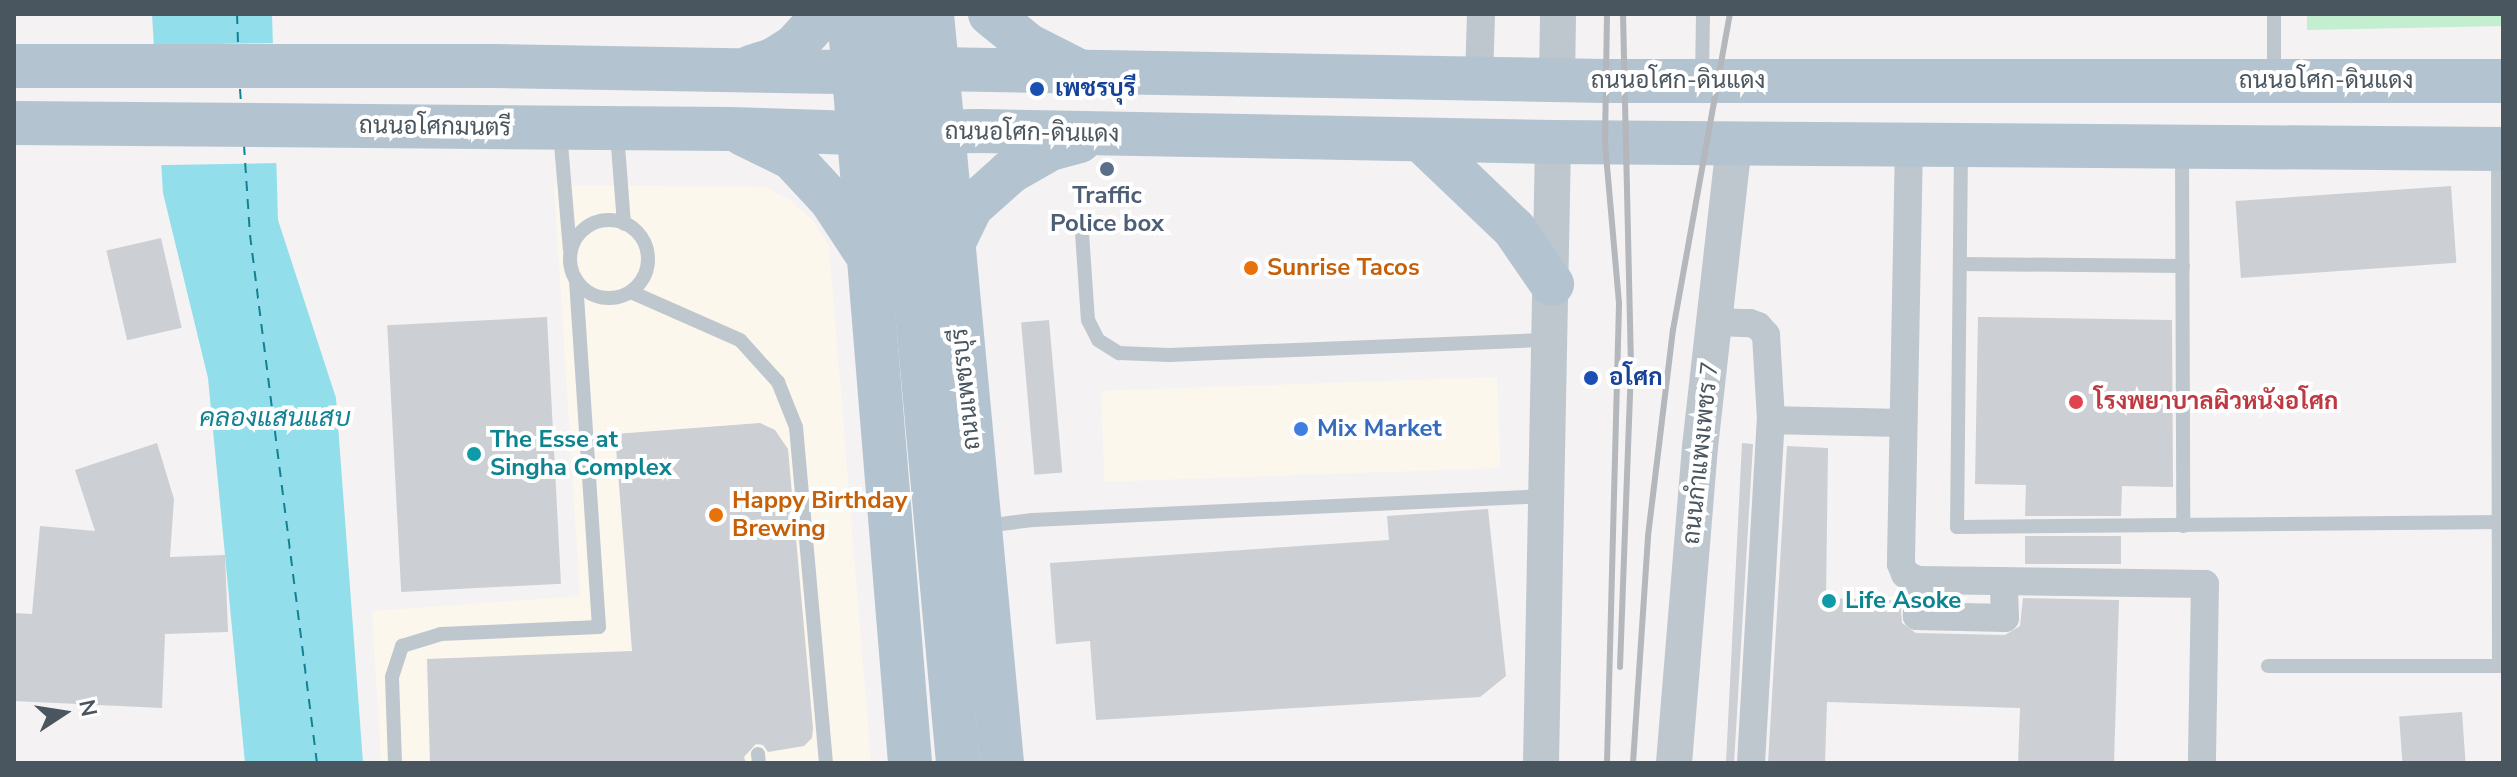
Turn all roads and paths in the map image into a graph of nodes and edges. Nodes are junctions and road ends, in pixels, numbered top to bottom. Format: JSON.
{"nodes":[{"id":1,"x":824,"y":14,"type":"edge"},
{"id":2,"x":849,"y":14,"type":"edge"},
{"id":3,"x":890,"y":14,"type":"edge"},
{"id":4,"x":932,"y":14,"type":"edge"},
{"id":5,"x":990,"y":14,"type":"edge"},
{"id":6,"x":1481,"y":14,"type":"edge"},
{"id":7,"x":1558,"y":14,"type":"edge"},
{"id":8,"x":1703,"y":14,"type":"edge"},
{"id":9,"x":2274,"y":14,"type":"edge"},
{"id":10,"x":14,"y":66,"type":"edge"},
{"id":11,"x":938,"y":69,"type":"junction"},
{"id":12,"x":741,"y":70,"type":"junction"},
{"id":13,"x":853,"y":71,"type":"junction"},
{"id":14,"x":1081,"y":73,"type":"junction"},
{"id":15,"x":1479,"y":79,"type":"junction"},
{"id":16,"x":1557,"y":80,"type":"junction"},
{"id":17,"x":1702,"y":81,"type":"junction"},
{"id":18,"x":2274,"y":81,"type":"junction"},
{"id":19,"x":2503,"y":81,"type":"edge"},
{"id":20,"x":14,"y":123,"type":"edge"},
{"id":21,"x":559,"y":128,"type":"junction"},
{"id":22,"x":616,"y":129,"type":"junction"},
{"id":23,"x":729,"y":129,"type":"junction"},
{"id":24,"x":941,"y":131,"type":"junction"},
{"id":25,"x":856,"y":133,"type":"junction"},
{"id":26,"x":1133,"y":134,"type":"junction"},
{"id":27,"x":1421,"y":140,"type":"junction"},
{"id":28,"x":1553,"y":142,"type":"junction"},
{"id":29,"x":1734,"y":143,"type":"junction"},
{"id":30,"x":1909,"y":143,"type":"junction"},
{"id":31,"x":1961,"y":143,"type":"junction"},
{"id":32,"x":2182,"y":146,"type":"junction"},
{"id":33,"x":2501,"y":170,"type":"edge"},
{"id":34,"x":624,"y":224,"type":"junction"},
{"id":35,"x":1082,"y":233,"type":"dead end"},
{"id":36,"x":952,"y":246,"type":"junction"},
{"id":37,"x":570,"y":255,"type":"junction"},
{"id":38,"x":867,"y":255,"type":"junction"},
{"id":39,"x":1961,"y":264,"type":"junction"},
{"id":40,"x":2183,"y":266,"type":"junction"},
{"id":41,"x":576,"y":280,"type":"junction"},
{"id":42,"x":1552,"y":284,"type":"junction"},
{"id":43,"x":631,"y":292,"type":"junction"},
{"id":44,"x":1714,"y":322,"type":"junction"},
{"id":45,"x":1551,"y":339,"type":"junction"},
{"id":46,"x":2500,"y":355,"type":"edge"},
{"id":47,"x":1771,"y":420,"type":"junction"},
{"id":48,"x":1902,"y":423,"type":"junction"},
{"id":49,"x":1548,"y":496,"type":"junction"},
{"id":50,"x":979,"y":518,"type":"junction"},
{"id":51,"x":890,"y":520,"type":"junction"},
{"id":52,"x":2500,"y":522,"type":"edge"},
{"id":53,"x":2183,"y":526,"type":"junction"},
{"id":54,"x":2268,"y":666,"type":"dead end"},
{"id":55,"x":2501,"y":666,"type":"edge"},
{"id":56,"x":395,"y":763,"type":"edge"},
{"id":57,"x":826,"y":763,"type":"edge"},
{"id":58,"x":910,"y":763,"type":"edge"},
{"id":59,"x":958,"y":763,"type":"edge"},
{"id":60,"x":1002,"y":763,"type":"edge"},
{"id":61,"x":1541,"y":763,"type":"edge"},
{"id":62,"x":1674,"y":763,"type":"edge"},
{"id":63,"x":1751,"y":763,"type":"edge"},
{"id":64,"x":2202,"y":763,"type":"edge"}],
"edges":[{"from":1,"to":12,"type":"main road"},
{"from":2,"to":13,"type":"main road"},
{"from":3,"to":59,"type":"main road","name":"ถนนเพชรบุรี","bridge":true},
{"from":4,"to":11,"type":"main road","name":"ถนนเพชรบุรี"},
{"from":5,"to":14,"type":"main road"},
{"from":6,"to":15,"type":"street"},
{"from":7,"to":16,"type":"street"},
{"from":8,"to":17,"type":"lane"},
{"from":9,"to":18,"type":"lane"},
{"from":10,"to":12,"type":"main road"},
{"from":11,"to":13,"type":"main road","name":"ถนนอโศก-ดินแดง"},
{"from":11,"to":14,"type":"main road","name":"ถนนอโศก-ดินแดง"},
{"from":11,"to":24,"type":"main road","name":"ถนนเพชรบุรี"},
{"from":12,"to":13,"type":"main road"},
{"from":13,"to":25,"type":"main road"},
{"from":14,"to":15,"type":"main road","name":"ถนนอโศก-ดินแดง"},
{"from":15,"to":16,"type":"main road","name":"ถนนอโศก-ดินแดง"},
{"from":16,"to":17,"type":"main road","name":"ถนนอโศก-ดินแดง"},
{"from":17,"to":18,"type":"main road","name":"ถนนอโศก-ดินแดง"},
{"from":18,"to":19,"type":"main road","name":"ถนนอโศก-ดินแดง"},
{"from":20,"to":21,"type":"main road","name":"ถนนอโศกมนตรี"},
{"from":21,"to":22,"type":"main road","name":"ถนนอโศกมนตรี"},
{"from":21,"to":37,"type":"lane"},
{"from":22,"to":23,"type":"main road","name":"ถนนอโศกมนตรี"},
{"from":22,"to":34,"type":"lane"},
{"from":23,"to":25,"type":"main road","name":"ถนนอโศกมนตรี"},
{"from":23,"to":38,"type":"main road"},
{"from":24,"to":25,"type":"main road","name":"ถนนอโศก-ดินแดง"},
{"from":24,"to":26,"type":"main road","name":"ถนนอโศก-ดินแดง"},
{"from":24,"to":36,"type":"main road","name":"ถนนเพชรบุรี"},
{"from":25,"to":38,"type":"main road"},
{"from":26,"to":27,"type":"main road","name":"ถนนอโศก-ดินแดง"},
{"from":26,"to":36,"type":"main road"},
{"from":27,"to":28,"type":"main road","name":"ถนนอโศก-ดินแดง"},
{"from":27,"to":42,"type":"main road"},
{"from":28,"to":29,"type":"main road","name":"ถนนอโศก-ดินแดง"},
{"from":28,"to":42,"type":"street"},
{"from":29,"to":30,"type":"main road","name":"ถนนอโศก-ดินแดง"},
{"from":29,"to":44,"type":"street","name":"ถนนกำแพงเพชร 7"},
{"from":30,"to":31,"type":"main road","name":"ถนนอโศก-ดินแดง"},
{"from":30,"to":48,"type":"street"},
{"from":31,"to":32,"type":"main road","name":"ถนนอโศก-ดินแดง"},
{"from":31,"to":39,"type":"lane"},
{"from":32,"to":33,"type":"main road","name":"ถนนอโศก-ดินแดง"},
{"from":32,"to":40,"type":"lane"},
{"from":33,"to":46,"type":"lane"},
{"from":34,"to":37,"type":"lane"},
{"from":34,"to":43,"type":"lane"},
{"from":35,"to":45,"type":"lane"},
{"from":36,"to":50,"type":"main road","name":"ถนนเพชรบุรี"},
{"from":37,"to":41,"type":"lane"},
{"from":38,"to":51,"type":"main road"},
{"from":39,"to":40,"type":"lane"},
{"from":39,"to":53,"type":"lane"},
{"from":40,"to":53,"type":"lane"},
{"from":41,"to":43,"type":"lane"},
{"from":41,"to":56,"type":"lane"},
{"from":42,"to":45,"type":"street"},
{"from":43,"to":57,"type":"lane"},
{"from":44,"to":47,"type":"street"},
{"from":44,"to":62,"type":"street","name":"ถนนกำแพงเพชร 7"},
{"from":45,"to":49,"type":"street"},
{"from":46,"to":52,"type":"lane"},
{"from":47,"to":48,"type":"street"},
{"from":47,"to":63,"type":"street"},
{"from":48,"to":64,"type":"street"},
{"from":49,"to":50,"type":"lane"},
{"from":49,"to":61,"type":"street"},
{"from":50,"to":51,"type":"main road"},
{"from":50,"to":60,"type":"main road","name":"ถนนเพชรบุรี"},
{"from":51,"to":58,"type":"main road"},
{"from":52,"to":53,"type":"lane"},
{"from":52,"to":55,"type":"lane"},
{"from":54,"to":55,"type":"lane"}]}
